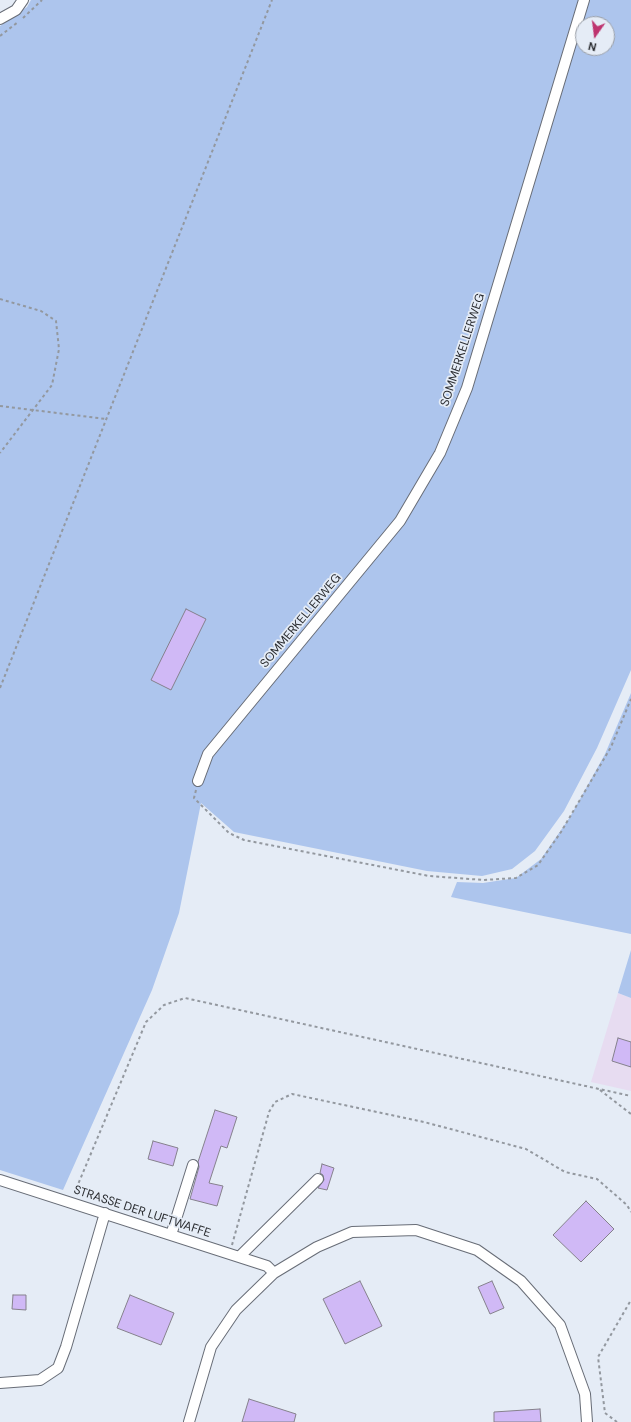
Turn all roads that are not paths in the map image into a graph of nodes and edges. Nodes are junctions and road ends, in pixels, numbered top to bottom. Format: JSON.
{"nodes":[{"id":1,"x":23,"y":0,"type":"edge"},
{"id":2,"x":584,"y":0,"type":"edge"},
{"id":3,"x":0,"y":19,"type":"edge"},
{"id":4,"x":198,"y":781,"type":"road end"},
{"id":5,"x":193,"y":1166,"type":"dead end"},
{"id":6,"x":318,"y":1179,"type":"dead end"},
{"id":7,"x":0,"y":1180,"type":"edge"},
{"id":8,"x":105,"y":1213,"type":"junction"},
{"id":9,"x":171,"y":1235,"type":"junction"},
{"id":10,"x":234,"y":1255,"type":"junction"},
{"id":11,"x":274,"y":1272,"type":"junction"},
{"id":12,"x":0,"y":1383,"type":"edge"},
{"id":13,"x":189,"y":1422,"type":"edge"},
{"id":14,"x":587,"y":1422,"type":"edge"}],
"edges":[{"from":1,"to":3,"type":"street"},
{"from":2,"to":4,"type":"street","name":"SOMMERKELLERWEG"},
{"from":5,"to":9,"type":"street"},
{"from":6,"to":10,"type":"street"},
{"from":7,"to":8,"type":"street","name":"STRASSE DER LUFTWAFFE"},
{"from":8,"to":9,"type":"street","name":"STRASSE DER LUFTWAFFE"},
{"from":8,"to":12,"type":"street"},
{"from":9,"to":10,"type":"street","name":"STRASSE DER LUFTWAFFE"},
{"from":10,"to":11,"type":"street","name":"STRASSE DER LUFTWAFFE"},
{"from":11,"to":13,"type":"street"},
{"from":11,"to":14,"type":"street"}]}
